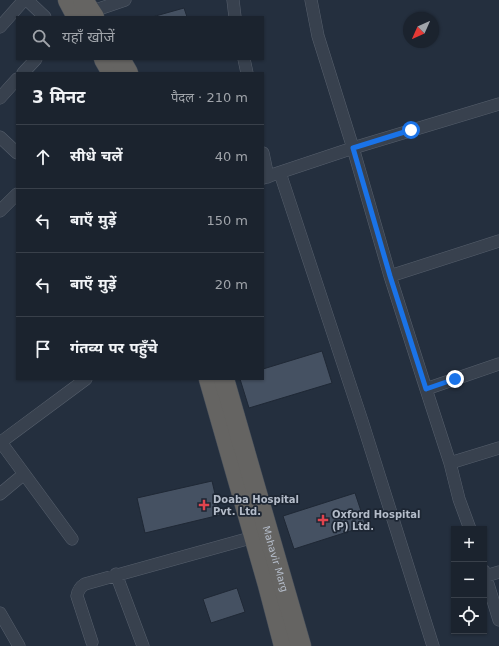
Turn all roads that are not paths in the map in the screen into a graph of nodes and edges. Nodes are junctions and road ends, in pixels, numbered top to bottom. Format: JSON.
{"nodes":[{"id":1,"x":24,"y":0,"type":"edge"},
{"id":2,"x":28,"y":0,"type":"edge"},
{"id":3,"x":125,"y":0,"type":"edge"},
{"id":4,"x":233,"y":0,"type":"edge"},
{"id":5,"x":312,"y":0,"type":"edge"},
{"id":6,"x":77,"y":9,"type":"edge"},
{"id":7,"x":44,"y":16,"type":"edge"},
{"id":8,"x":235,"y":16,"type":"edge"},
{"id":9,"x":0,"y":27,"type":"edge"},
{"id":10,"x":35,"y":60,"type":"edge"},
{"id":11,"x":105,"y":60,"type":"edge"},
{"id":12,"x":121,"y":60,"type":"edge"},
{"id":13,"x":244,"y":60,"type":"edge"},
{"id":14,"x":24,"y":72,"type":"edge"},
{"id":15,"x":111,"y":72,"type":"edge"},
{"id":16,"x":127,"y":72,"type":"edge"},
{"id":17,"x":246,"y":72,"type":"edge"},
{"id":18,"x":16,"y":80,"type":"edge"},
{"id":19,"x":0,"y":98,"type":"edge"},
{"id":20,"x":499,"y":104,"type":"edge"},
{"id":21,"x":0,"y":137,"type":"edge"},
{"id":22,"x":353,"y":148,"type":"junction"},
{"id":23,"x":16,"y":152,"type":"edge"},
{"id":24,"x":264,"y":156,"type":"edge"},
{"id":25,"x":270,"y":176,"type":"edge"},
{"id":26,"x":16,"y":195,"type":"edge"},
{"id":27,"x":0,"y":211,"type":"edge"},
{"id":28,"x":499,"y":241,"type":"edge"},
{"id":29,"x":390,"y":276,"type":"junction"},
{"id":30,"x":499,"y":364,"type":"edge"},
{"id":31,"x":85,"y":380,"type":"edge"},
{"id":32,"x":209,"y":380,"type":"edge"},
{"id":33,"x":224,"y":380,"type":"edge"},
{"id":34,"x":426,"y":389,"type":"junction"},
{"id":35,"x":1,"y":441,"type":"edge"},
{"id":36,"x":499,"y":448,"type":"edge"},
{"id":37,"x":450,"y":463,"type":"junction"},
{"id":38,"x":24,"y":474,"type":"junction"},
{"id":39,"x":0,"y":494,"type":"edge"},
{"id":40,"x":469,"y":526,"type":"edge"},
{"id":41,"x":254,"y":537,"type":"junction"},
{"id":42,"x":72,"y":539,"type":"dead end"},
{"id":43,"x":499,"y":572,"type":"edge"},
{"id":44,"x":116,"y":574,"type":"junction"},
{"id":45,"x":487,"y":574,"type":"edge"},
{"id":46,"x":487,"y":581,"type":"edge"},
{"id":47,"x":0,"y":614,"type":"edge"},
{"id":48,"x":499,"y":620,"type":"edge"},
{"id":49,"x":92,"y":642,"type":"dead end"},
{"id":50,"x":19,"y":646,"type":"edge"},
{"id":51,"x":143,"y":646,"type":"edge"},
{"id":52,"x":284,"y":646,"type":"edge"},
{"id":53,"x":302,"y":646,"type":"edge"},
{"id":54,"x":433,"y":646,"type":"edge"}],
"edges":[{"from":1,"to":9,"type":"street"},
{"from":2,"to":7,"type":"street"},
{"from":3,"to":6,"type":"street"},
{"from":4,"to":8,"type":"street"},
{"from":5,"to":22,"type":"street"},
{"from":10,"to":14,"type":"street"},
{"from":11,"to":15,"type":"highway"},
{"from":12,"to":16,"type":"highway"},
{"from":13,"to":17,"type":"street"},
{"from":18,"to":19,"type":"street"},
{"from":20,"to":22,"type":"street"},
{"from":21,"to":23,"type":"street"},
{"from":22,"to":25,"type":"street"},
{"from":22,"to":29,"type":"street"},
{"from":24,"to":25,"type":"street"},
{"from":25,"to":54,"type":"street"},
{"from":26,"to":27,"type":"street"},
{"from":28,"to":29,"type":"street"},
{"from":29,"to":34,"type":"street"},
{"from":30,"to":34,"type":"street"},
{"from":31,"to":35,"type":"street"},
{"from":32,"to":41,"type":"highway","name":"Mahavir Marg"},
{"from":33,"to":53,"type":"highway","name":"Mahavir Marg"},
{"from":34,"to":37,"type":"street"},
{"from":35,"to":38,"type":"street"},
{"from":36,"to":37,"type":"street"},
{"from":37,"to":40,"type":"street"},
{"from":38,"to":39,"type":"street"},
{"from":38,"to":42,"type":"street"},
{"from":41,"to":44,"type":"street"},
{"from":41,"to":52,"type":"highway","name":"Mahavir Marg"},
{"from":43,"to":45,"type":"street"},
{"from":44,"to":49,"type":"street"},
{"from":44,"to":51,"type":"street"},
{"from":46,"to":48,"type":"street"},
{"from":47,"to":50,"type":"street"}]}
